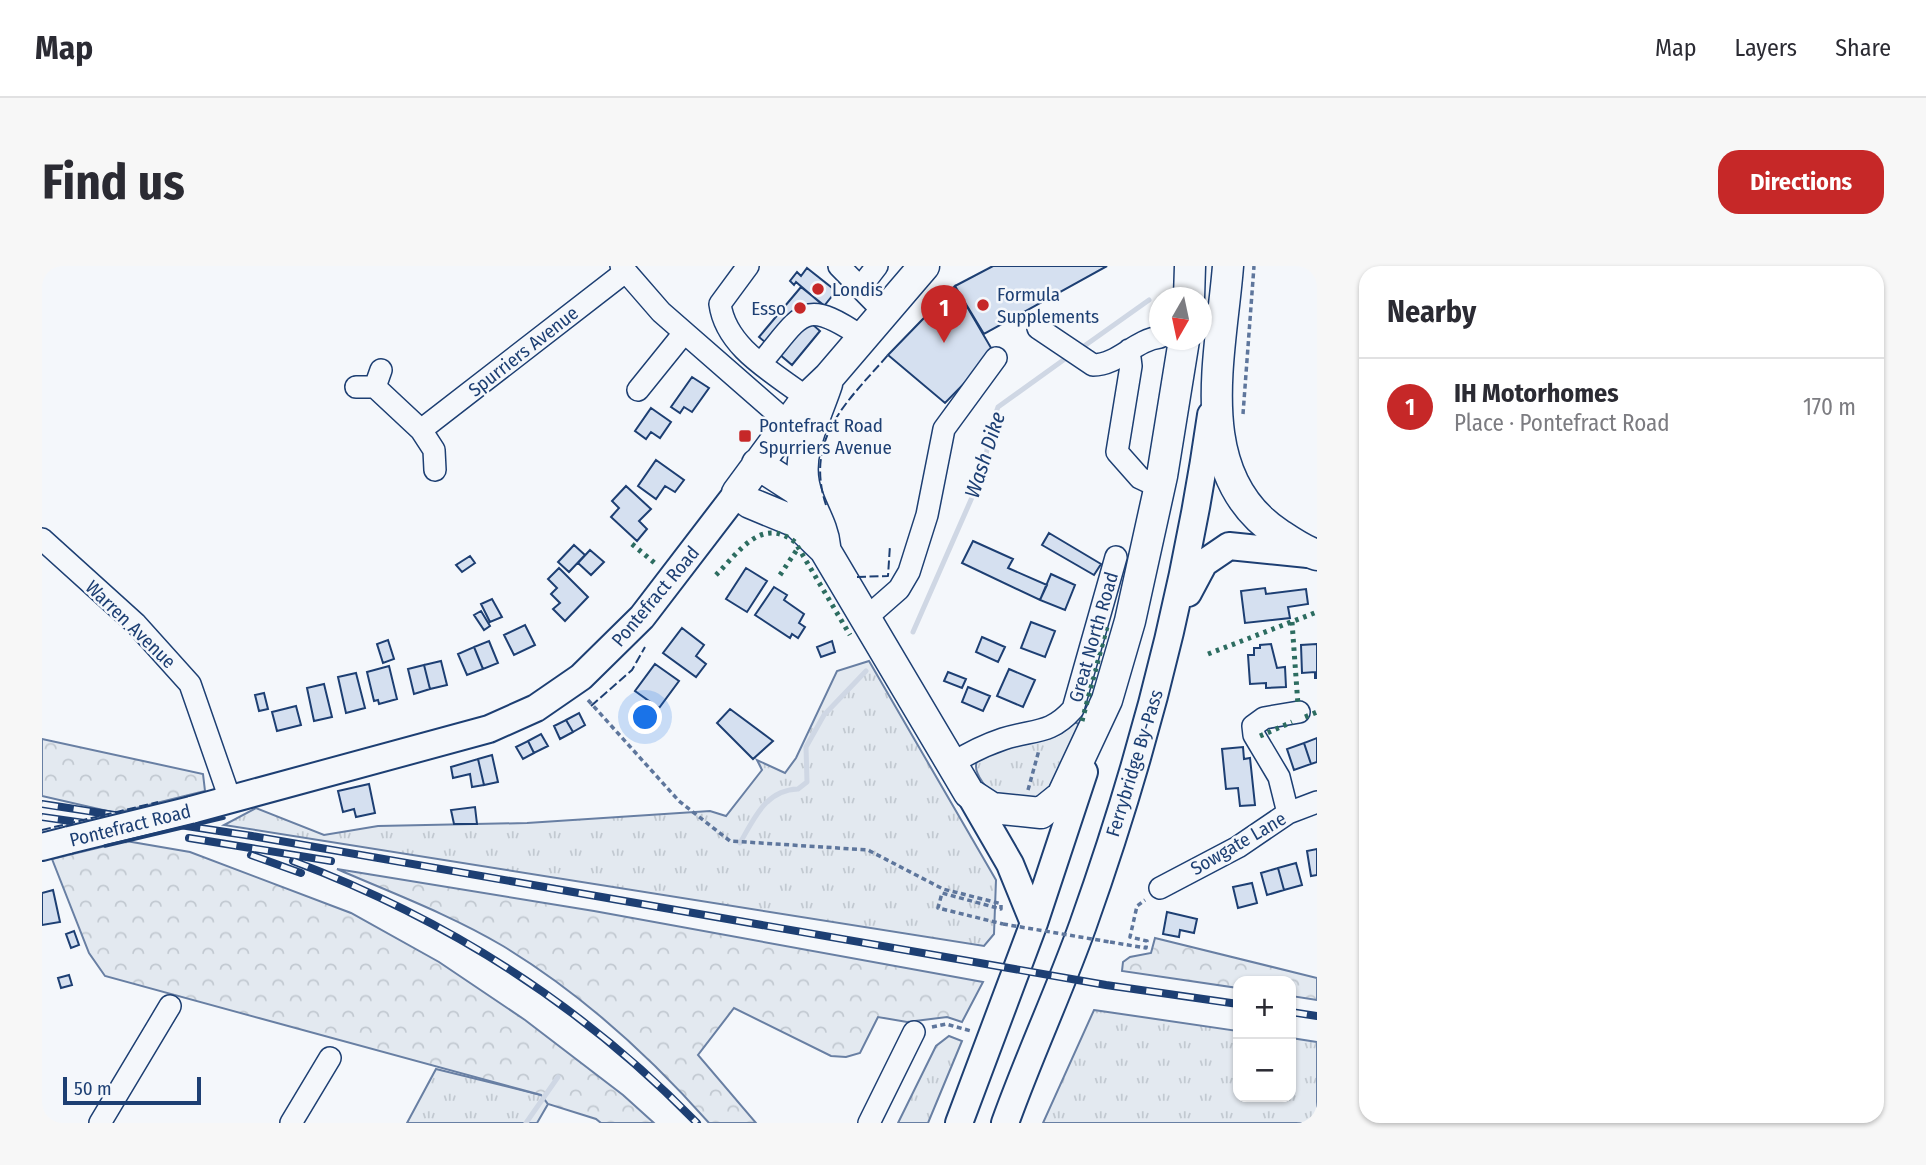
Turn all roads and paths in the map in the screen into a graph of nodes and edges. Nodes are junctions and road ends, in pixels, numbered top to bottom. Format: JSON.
{"nodes":[{"id":1,"x":748,"y":266,"type":"edge"},
{"id":2,"x":839,"y":266,"type":"edge"},
{"id":3,"x":877,"y":266,"type":"edge"},
{"id":4,"x":924,"y":266,"type":"edge"},
{"id":5,"x":1191,"y":266,"type":"edge"},
{"id":6,"x":1228,"y":266,"type":"edge"},
{"id":7,"x":1254,"y":266,"type":"edge"},
{"id":8,"x":623,"y":269,"type":"edge"},
{"id":9,"x":1190,"y":287,"type":"edge"},
{"id":10,"x":860,"y":288,"type":"junction"},
{"id":11,"x":884,"y":312,"type":"junction"},
{"id":12,"x":1038,"y":328,"type":"dead end"},
{"id":13,"x":684,"y":333,"type":"junction"},
{"id":14,"x":862,"y":337,"type":"junction"},
{"id":15,"x":1149,"y":339,"type":"edge"},
{"id":16,"x":1129,"y":350,"type":"junction"},
{"id":17,"x":1182,"y":350,"type":"edge"},
{"id":18,"x":996,"y":358,"type":"dead end"},
{"id":19,"x":761,"y":363,"type":"junction"},
{"id":20,"x":829,"y":377,"type":"junction"},
{"id":21,"x":371,"y":381,"type":"dead end"},
{"id":22,"x":1215,"y":389,"type":"junction"},
{"id":23,"x":638,"y":390,"type":"dead end"},
{"id":24,"x":807,"y":398,"type":"junction"},
{"id":25,"x":1243,"y":418,"type":"dead end"},
{"id":26,"x":788,"y":423,"type":"junction"},
{"id":27,"x":421,"y":430,"type":"junction"},
{"id":28,"x":757,"y":464,"type":"junction"},
{"id":29,"x":435,"y":470,"type":"dead end"},
{"id":30,"x":1159,"y":487,"type":"junction"},
{"id":31,"x":737,"y":493,"type":"junction"},
{"id":32,"x":810,"y":504,"type":"junction"},
{"id":33,"x":42,"y":539,"type":"edge"},
{"id":34,"x":825,"y":550,"type":"junction"},
{"id":35,"x":1316,"y":555,"type":"edge"},
{"id":36,"x":1116,"y":557,"type":"dead end"},
{"id":37,"x":866,"y":618,"type":"junction"},
{"id":38,"x":1174,"y":619,"type":"junction"},
{"id":39,"x":588,"y":700,"type":"dead end"},
{"id":40,"x":1107,"y":700,"type":"junction"},
{"id":41,"x":1299,"y":712,"type":"dead end"},
{"id":42,"x":1045,"y":731,"type":"junction"},
{"id":43,"x":953,"y":763,"type":"junction"},
{"id":44,"x":970,"y":793,"type":"junction"},
{"id":45,"x":1026,"y":798,"type":"dead end"},
{"id":46,"x":230,"y":799,"type":"junction"},
{"id":47,"x":1317,"y":802,"type":"edge"},
{"id":48,"x":1288,"y":813,"type":"junction"},
{"id":49,"x":42,"y":847,"type":"edge"},
{"id":50,"x":1160,"y":888,"type":"joint"},
{"id":51,"x":1003,"y":895,"type":"dead end"},
{"id":52,"x":1002,"y":904,"type":"junction"},
{"id":53,"x":1009,"y":913,"type":"dead end"},
{"id":54,"x":1034,"y":922,"type":"junction"},
{"id":55,"x":1006,"y":932,"type":"dead end"},
{"id":56,"x":170,"y":1006,"type":"dead end"},
{"id":57,"x":975,"y":1020,"type":"dead end"},
{"id":58,"x":914,"y":1032,"type":"joint"},
{"id":59,"x":330,"y":1058,"type":"dead end"},
{"id":60,"x":100,"y":1123,"type":"edge"},
{"id":61,"x":291,"y":1123,"type":"edge"},
{"id":62,"x":869,"y":1123,"type":"edge"},
{"id":63,"x":959,"y":1123,"type":"edge"},
{"id":64,"x":1005,"y":1123,"type":"edge"}],
"edges":[{"from":1,"to":19,"type":"street"},
{"from":2,"to":10,"type":"street"},
{"from":3,"to":10,"type":"street"},
{"from":4,"to":11,"type":"highway","name":"Pontefract Road"},
{"from":5,"to":9,"type":"highway"},
{"from":6,"to":22,"type":"highway"},
{"from":7,"to":25,"type":"path"},
{"from":8,"to":13,"type":"street","name":"Spurriers Avenue"},
{"from":8,"to":27,"type":"street","name":"Spurriers Avenue"},
{"from":10,"to":11,"type":"street"},
{"from":11,"to":14,"type":"highway","name":"Pontefract Road"},
{"from":12,"to":16,"type":"street"},
{"from":13,"to":23,"type":"street"},
{"from":13,"to":26,"type":"street","name":"Spurriers Avenue"},
{"from":14,"to":19,"type":"street"},
{"from":14,"to":20,"type":"highway","name":"Pontefract Road"},
{"from":15,"to":16,"type":"street"},
{"from":16,"to":30,"type":"street"},
{"from":17,"to":30,"type":"highway"},
{"from":18,"to":37,"type":"street"},
{"from":19,"to":24,"type":"street"},
{"from":20,"to":24,"type":"highway","name":"Pontefract Road"},
{"from":20,"to":32,"type":"highway"},
{"from":21,"to":27,"type":"street"},
{"from":22,"to":35,"type":"highway"},
{"from":22,"to":38,"type":"main road","name":"Ferrybridge By-Pass"},
{"from":24,"to":26,"type":"highway","name":"Pontefract Road"},
{"from":26,"to":28,"type":"highway","name":"Pontefract Road"},
{"from":27,"to":29,"type":"street"},
{"from":28,"to":31,"type":"highway","name":"Pontefract Road"},
{"from":28,"to":32,"type":"highway"},
{"from":30,"to":40,"type":"highway"},
{"from":31,"to":34,"type":"highway"},
{"from":31,"to":46,"type":"main road","name":"Pontefract Road"},
{"from":32,"to":34,"type":"highway"},
{"from":33,"to":46,"type":"street","name":"Warren Avenue"},
{"from":34,"to":37,"type":"highway"},
{"from":35,"to":38,"type":"main road"},
{"from":36,"to":42,"type":"street","name":"Great North Road"},
{"from":37,"to":43,"type":"highway"},
{"from":38,"to":64,"type":"main road","name":"Ferrybridge By-Pass"},
{"from":39,"to":52,"type":"path"},
{"from":40,"to":44,"type":"highway"},
{"from":40,"to":54,"type":"main road"},
{"from":41,"to":48,"type":"street"},
{"from":42,"to":43,"type":"street","name":"Great North Road"},
{"from":42,"to":45,"type":"path"},
{"from":43,"to":44,"type":"highway"},
{"from":44,"to":54,"type":"main road"},
{"from":46,"to":49,"type":"main road","name":"Pontefract Road","bridge":true},
{"from":47,"to":48,"type":"street","name":"Sowgate Lane"},
{"from":48,"to":50,"type":"street","name":"Sowgate Lane"},
{"from":50,"to":52,"type":"path","bridge":true},
{"from":51,"to":52,"type":"path"},
{"from":53,"to":55,"type":"path"},
{"from":54,"to":63,"type":"main road"},
{"from":56,"to":60,"type":"street"},
{"from":57,"to":58,"type":"path"},
{"from":58,"to":62,"type":"street"},
{"from":59,"to":61,"type":"street"}]}
